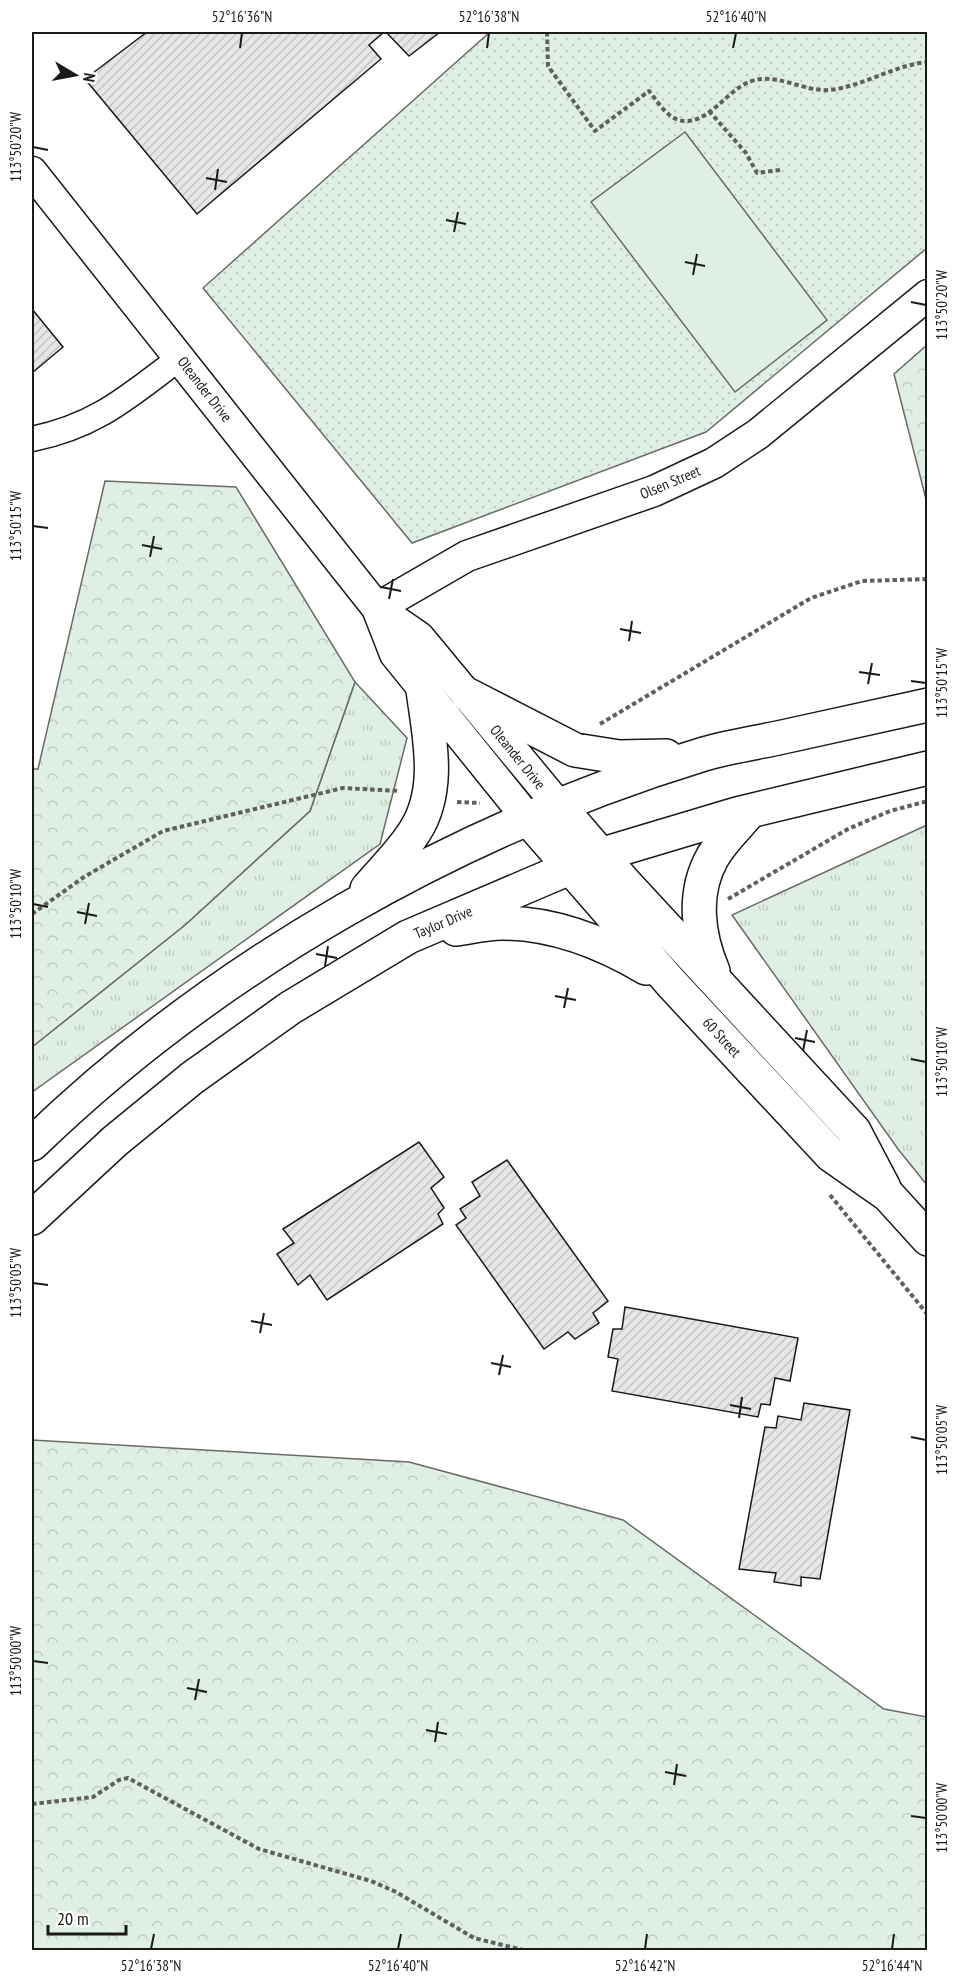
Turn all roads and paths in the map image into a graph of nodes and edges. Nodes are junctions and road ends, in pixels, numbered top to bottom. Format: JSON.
{"nodes":[{"id":1,"x":548,"y":32,"type":"edge"},
{"id":2,"x":927,"y":62,"type":"edge"},
{"id":3,"x":710,"y":111,"type":"junction"},
{"id":4,"x":780,"y":170,"type":"dead end"},
{"id":5,"x":32,"y":172,"type":"edge"},
{"id":6,"x":927,"y":295,"type":"edge"},
{"id":7,"x":180,"y":357,"type":"junction"},
{"id":8,"x":32,"y":439,"type":"edge"},
{"id":9,"x":927,"y":579,"type":"edge"},
{"id":10,"x":377,"y":608,"type":"junction"},
{"id":11,"x":423,"y":690,"type":"junction"},
{"id":12,"x":468,"y":695,"type":"junction"},
{"id":13,"x":927,"y":705,"type":"edge"},
{"id":14,"x":596,"y":727,"type":"dead end"},
{"id":15,"x":706,"y":753,"type":"junction"},
{"id":16,"x":927,"y":768,"type":"edge"},
{"id":17,"x":402,"y":792,"type":"dead end"},
{"id":18,"x":927,"y":801,"type":"edge"},
{"id":19,"x":452,"y":802,"type":"dead end"},
{"id":20,"x":486,"y":803,"type":"dead end"},
{"id":21,"x":558,"y":805,"type":"junction"},
{"id":22,"x":750,"y":811,"type":"junction"},
{"id":23,"x":528,"y":819,"type":"junction"},
{"id":24,"x":600,"y":855,"type":"junction"},
{"id":25,"x":570,"y":866,"type":"junction"},
{"id":26,"x":719,"y":901,"type":"dead end"},
{"id":27,"x":354,"y":904,"type":"junction"},
{"id":28,"x":32,"y":914,"type":"edge"},
{"id":29,"x":408,"y":937,"type":"junction"},
{"id":30,"x":717,"y":981,"type":"junction"},
{"id":31,"x":671,"y":983,"type":"junction"},
{"id":32,"x":32,"y":1144,"type":"edge"},
{"id":33,"x":830,"y":1195,"type":"dead end"},
{"id":34,"x":888,"y":1195,"type":"junction"},
{"id":35,"x":32,"y":1218,"type":"edge"},
{"id":36,"x":927,"y":1239,"type":"edge"},
{"id":37,"x":927,"y":1316,"type":"edge"},
{"id":38,"x":32,"y":1804,"type":"edge"},
{"id":39,"x":523,"y":1950,"type":"edge"}],
"edges":[{"from":1,"to":3,"type":"path"},
{"from":2,"to":3,"type":"path"},
{"from":3,"to":4,"type":"path"},
{"from":5,"to":7,"type":"street","name":"Oleander Drive"},
{"from":6,"to":10,"type":"street","name":"Olsen Street"},
{"from":7,"to":8,"type":"street"},
{"from":7,"to":10,"type":"street","name":"Oleander Drive"},
{"from":9,"to":14,"type":"path"},
{"from":10,"to":11,"type":"street","name":"Oleander Drive"},
{"from":10,"to":12,"type":"street","name":"Oleander Drive"},
{"from":11,"to":23,"type":"street","name":"Oleander Drive"},
{"from":11,"to":27,"type":"main road"},
{"from":12,"to":15,"type":"main road"},
{"from":12,"to":21,"type":"street","name":"Oleander Drive"},
{"from":13,"to":15,"type":"main road"},
{"from":15,"to":21,"type":"main road"},
{"from":16,"to":22,"type":"main road","name":"Taylor Drive"},
{"from":17,"to":28,"type":"path"},
{"from":18,"to":26,"type":"path"},
{"from":19,"to":20,"type":"path"},
{"from":21,"to":23,"type":"main road"},
{"from":21,"to":24,"type":"main road","name":"60 Street"},
{"from":22,"to":24,"type":"main road","name":"Taylor Drive"},
{"from":22,"to":30,"type":"main road"},
{"from":23,"to":25,"type":"main road","name":"60 Street"},
{"from":23,"to":27,"type":"main road"},
{"from":24,"to":25,"type":"main road","name":"Taylor Drive"},
{"from":24,"to":30,"type":"main road","name":"60 Street"},
{"from":25,"to":29,"type":"main road","name":"Taylor Drive"},
{"from":25,"to":31,"type":"main road","name":"60 Street"},
{"from":27,"to":32,"type":"main road"},
{"from":29,"to":31,"type":"main road"},
{"from":29,"to":35,"type":"main road","name":"Taylor Drive"},
{"from":30,"to":34,"type":"main road","name":"60 Street"},
{"from":31,"to":34,"type":"main road","name":"60 Street"},
{"from":33,"to":37,"type":"path"},
{"from":34,"to":36,"type":"main road","name":"60 Street"},
{"from":38,"to":39,"type":"path"}]}
